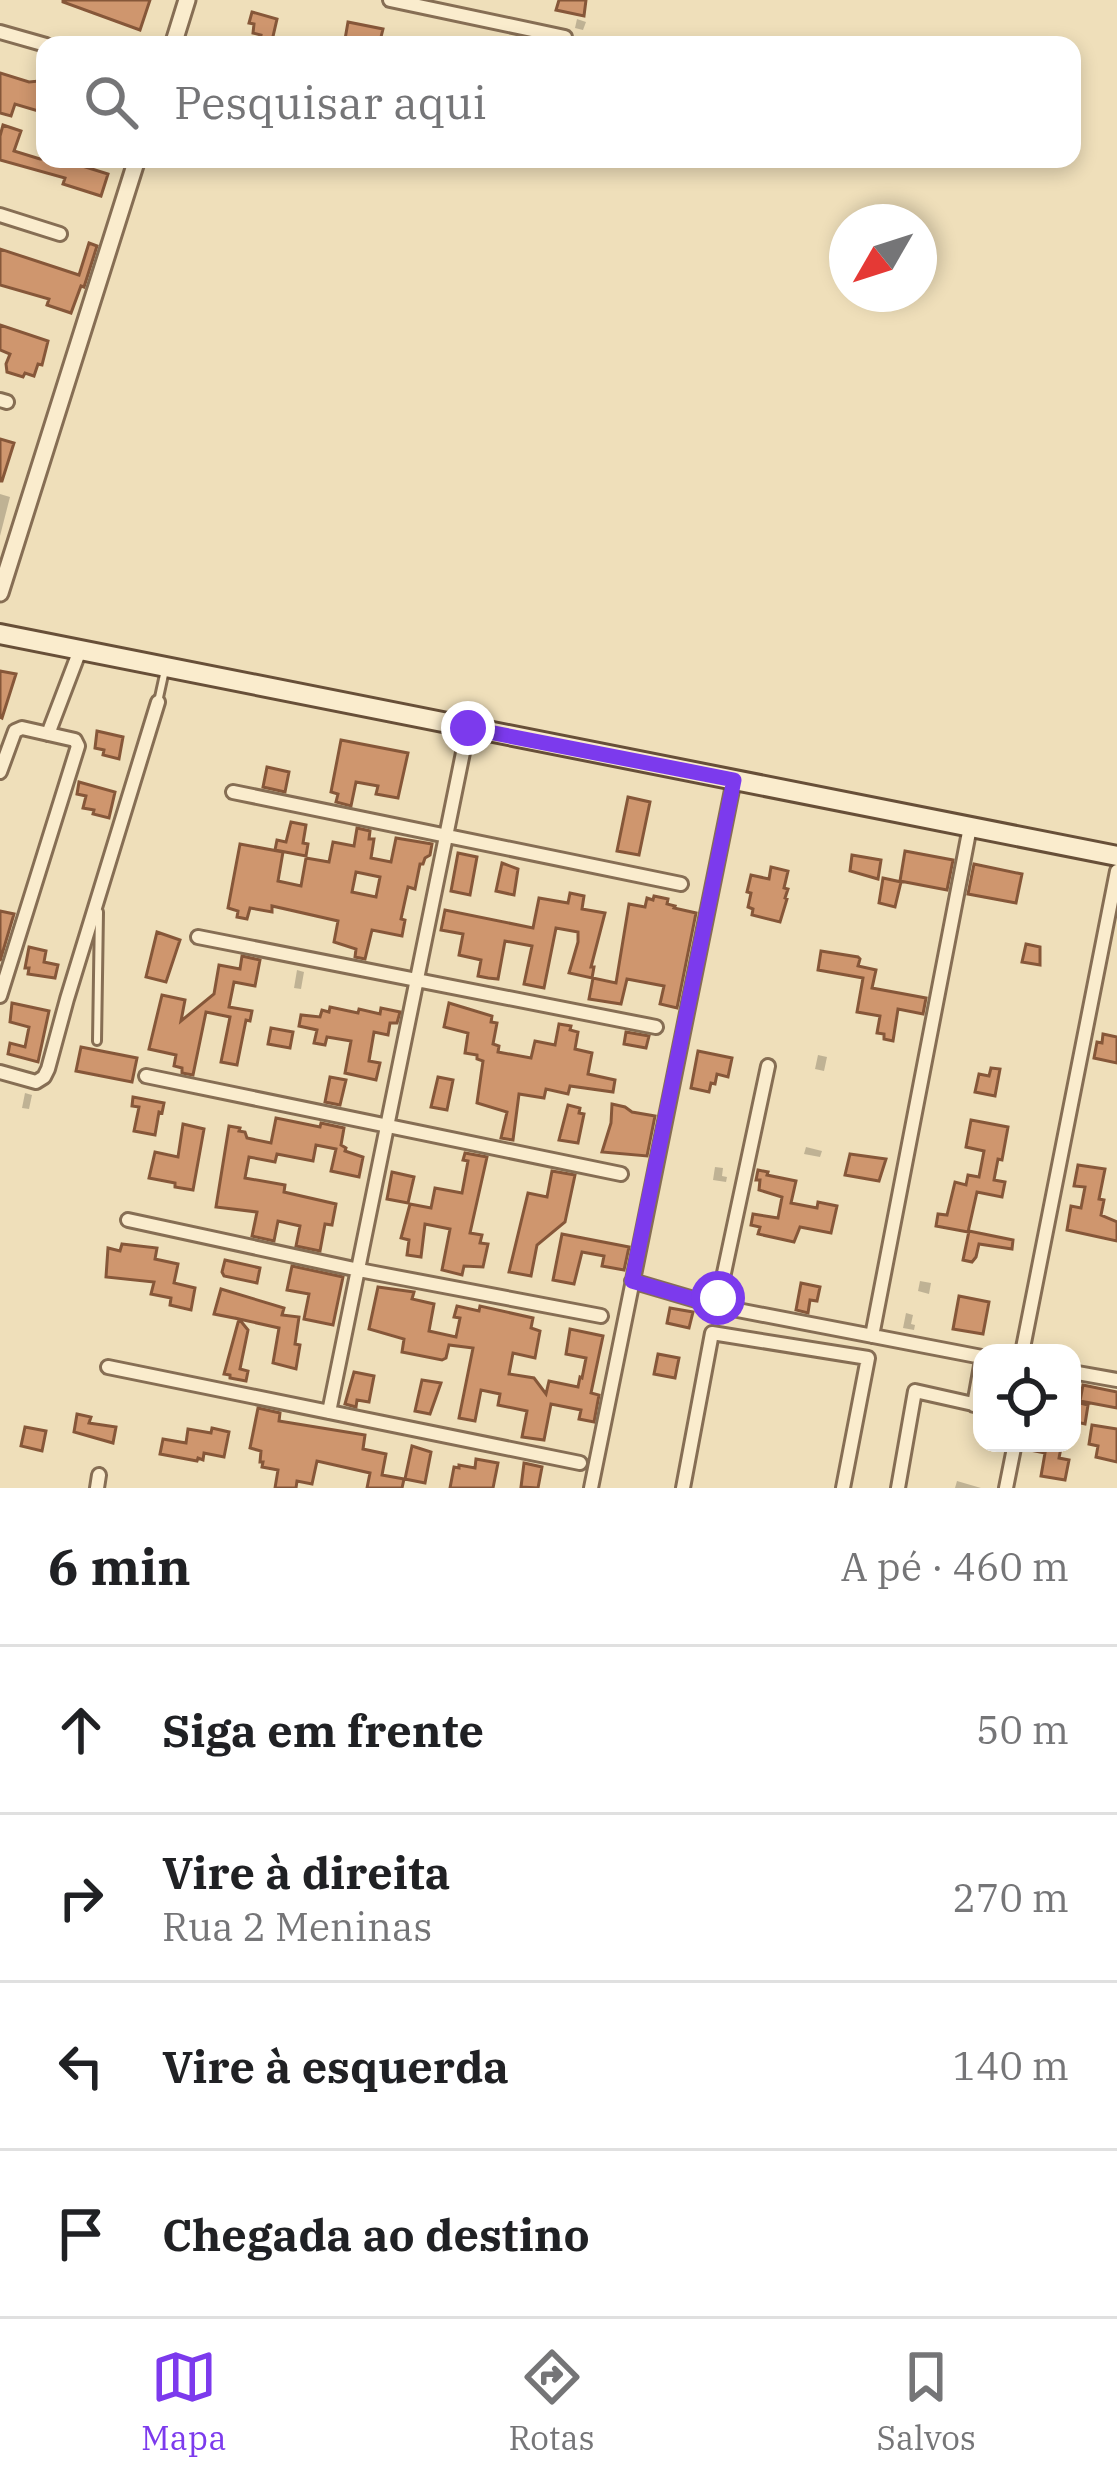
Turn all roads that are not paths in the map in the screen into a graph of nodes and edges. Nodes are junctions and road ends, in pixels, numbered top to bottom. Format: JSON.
{"nodes":[{"id":1,"x":187,"y":0,"type":"edge"},
{"id":2,"x":390,"y":0,"type":"edge"},
{"id":3,"x":0,"y":32,"type":"edge"},
{"id":4,"x":176,"y":36,"type":"edge"},
{"id":5,"x":557,"y":36,"type":"edge"},
{"id":6,"x":36,"y":42,"type":"edge"},
{"id":7,"x":134,"y":168,"type":"edge"},
{"id":8,"x":0,"y":215,"type":"edge"},
{"id":9,"x":59,"y":234,"type":"dead end"},
{"id":10,"x":0,"y":593,"type":"edge"},
{"id":11,"x":0,"y":634,"type":"edge"},
{"id":12,"x":80,"y":650,"type":"junction"},
{"id":13,"x":166,"y":667,"type":"junction"},
{"id":14,"x":158,"y":702,"type":"joint"},
{"id":15,"x":468,"y":728,"type":"junction"},
{"id":16,"x":48,"y":734,"type":"junction"},
{"id":17,"x":0,"y":772,"type":"edge"},
{"id":18,"x":734,"y":780,"type":"junction"},
{"id":19,"x":233,"y":792,"type":"dead end"},
{"id":20,"x":970,"y":827,"type":"junction"},
{"id":21,"x":446,"y":836,"type":"junction"},
{"id":22,"x":1117,"y":856,"type":"edge"},
{"id":23,"x":1117,"y":871,"type":"edge"},
{"id":24,"x":681,"y":884,"type":"dead end"},
{"id":25,"x":99,"y":897,"type":"junction"},
{"id":26,"x":197,"y":937,"type":"dead end"},
{"id":27,"x":417,"y":980,"type":"junction"},
{"id":28,"x":0,"y":996,"type":"edge"},
{"id":29,"x":656,"y":1028,"type":"dead end"},
{"id":30,"x":97,"y":1042,"type":"dead end"},
{"id":31,"x":768,"y":1066,"type":"dead end"},
{"id":32,"x":0,"y":1072,"type":"edge"},
{"id":33,"x":146,"y":1076,"type":"dead end"},
{"id":34,"x":388,"y":1124,"type":"junction"},
{"id":35,"x":621,"y":1174,"type":"dead end"},
{"id":36,"x":128,"y":1220,"type":"dead end"},
{"id":37,"x":359,"y":1270,"type":"junction"},
{"id":38,"x":632,"y":1281,"type":"junction"},
{"id":39,"x":717,"y":1306,"type":"junction"},
{"id":40,"x":732,"y":1309,"type":"junction"},
{"id":41,"x":601,"y":1316,"type":"dead end"},
{"id":42,"x":726,"y":1336,"type":"junction"},
{"id":43,"x":872,"y":1336,"type":"junction"},
{"id":44,"x":1024,"y":1344,"type":"edge"},
{"id":45,"x":973,"y":1356,"type":"edge"},
{"id":46,"x":108,"y":1367,"type":"dead end"},
{"id":47,"x":1081,"y":1374,"type":"edge"},
{"id":48,"x":1117,"y":1380,"type":"edge"},
{"id":49,"x":973,"y":1405,"type":"edge"},
{"id":50,"x":329,"y":1412,"type":"junction"},
{"id":51,"x":1013,"y":1452,"type":"edge"},
{"id":52,"x":580,"y":1463,"type":"dead end"},
{"id":53,"x":591,"y":1488,"type":"edge"},
{"id":54,"x":683,"y":1488,"type":"edge"},
{"id":55,"x":842,"y":1488,"type":"edge"},
{"id":56,"x":898,"y":1488,"type":"edge"},
{"id":57,"x":1006,"y":1488,"type":"edge"}],
"edges":[{"from":1,"to":4,"type":"street"},
{"from":2,"to":5,"type":"street"},
{"from":3,"to":6,"type":"street"},
{"from":7,"to":10,"type":"street"},
{"from":8,"to":9,"type":"street"},
{"from":11,"to":12,"type":"main road"},
{"from":12,"to":13,"type":"main road"},
{"from":12,"to":16,"type":"street"},
{"from":13,"to":14,"type":"lane"},
{"from":13,"to":15,"type":"main road"},
{"from":14,"to":25,"type":"street"},
{"from":15,"to":18,"type":"main road"},
{"from":15,"to":21,"type":"street"},
{"from":16,"to":17,"type":"street"},
{"from":16,"to":28,"type":"street"},
{"from":18,"to":20,"type":"main road"},
{"from":18,"to":38,"type":"street"},
{"from":19,"to":21,"type":"street"},
{"from":20,"to":22,"type":"main road"},
{"from":20,"to":43,"type":"street"},
{"from":21,"to":24,"type":"street"},
{"from":21,"to":27,"type":"street"},
{"from":23,"to":44,"type":"street"},
{"from":25,"to":30,"type":"lane"},
{"from":25,"to":32,"type":"street"},
{"from":26,"to":27,"type":"street"},
{"from":27,"to":29,"type":"street"},
{"from":27,"to":34,"type":"street"},
{"from":31,"to":39,"type":"street"},
{"from":33,"to":34,"type":"street"},
{"from":34,"to":35,"type":"street"},
{"from":34,"to":37,"type":"street"},
{"from":36,"to":37,"type":"street"},
{"from":37,"to":41,"type":"street"},
{"from":37,"to":50,"type":"street"},
{"from":38,"to":39,"type":"street"},
{"from":38,"to":53,"type":"street"},
{"from":39,"to":40,"type":"street"},
{"from":40,"to":42,"type":"street"},
{"from":40,"to":43,"type":"street"},
{"from":42,"to":54,"type":"street"},
{"from":42,"to":55,"type":"street"},
{"from":43,"to":45,"type":"street"},
{"from":46,"to":50,"type":"street"},
{"from":47,"to":48,"type":"street"},
{"from":49,"to":56,"type":"street"},
{"from":50,"to":52,"type":"street"},
{"from":51,"to":57,"type":"street"}]}
